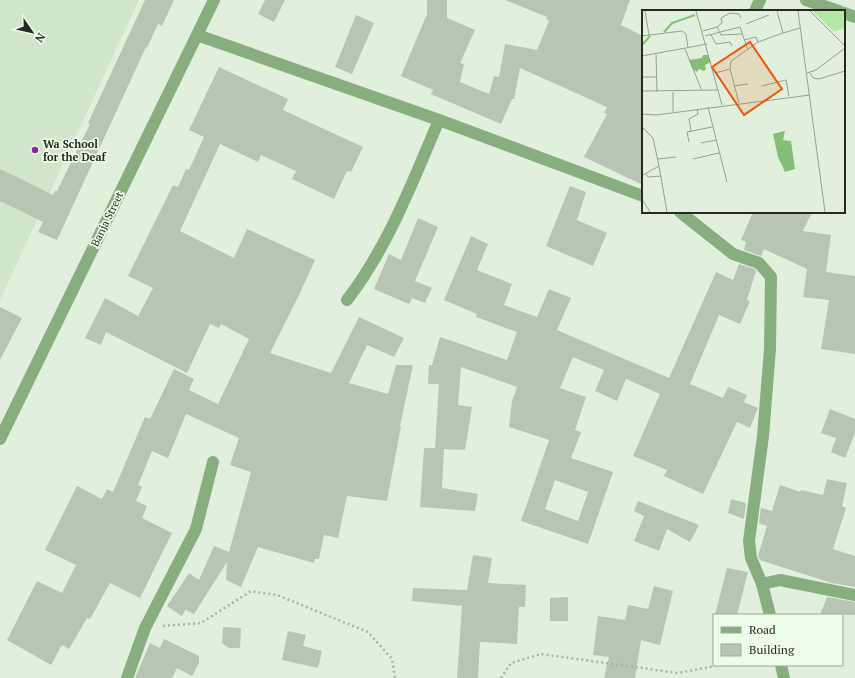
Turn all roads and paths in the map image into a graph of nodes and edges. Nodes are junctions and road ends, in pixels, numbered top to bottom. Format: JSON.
{"nodes":[{"id":1,"x":214,"y":0,"type":"edge"},
{"id":2,"x":760,"y":0,"type":"edge"},
{"id":3,"x":806,"y":0,"type":"edge"},
{"id":4,"x":755,"y":10,"type":"edge"},
{"id":5,"x":836,"y":10,"type":"edge"},
{"id":6,"x":845,"y":13,"type":"edge"},
{"id":7,"x":855,"y":17,"type":"edge"},
{"id":8,"x":197,"y":35,"type":"junction"},
{"id":9,"x":439,"y":120,"type":"junction"},
{"id":10,"x":642,"y":196,"type":"edge"},
{"id":11,"x":681,"y":213,"type":"edge"},
{"id":12,"x":347,"y":300,"type":"dead end"},
{"id":13,"x":0,"y":439,"type":"edge"},
{"id":14,"x":213,"y":462,"type":"dead end"},
{"id":15,"x":762,"y":584,"type":"junction"},
{"id":16,"x":855,"y":595,"type":"edge"},
{"id":17,"x":770,"y":614,"type":"edge"},
{"id":18,"x":145,"y":628,"type":"junction"},
{"id":19,"x":715,"y":666,"type":"edge"},
{"id":20,"x":127,"y":678,"type":"edge"},
{"id":21,"x":395,"y":678,"type":"edge"},
{"id":22,"x":501,"y":678,"type":"edge"}],
"edges":[{"from":1,"to":8,"type":"street","name":"Banja Street"},
{"from":2,"to":4,"type":"street"},
{"from":3,"to":5,"type":"street"},
{"from":6,"to":7,"type":"street"},
{"from":8,"to":9,"type":"street"},
{"from":8,"to":13,"type":"street","name":"Banja Street"},
{"from":9,"to":10,"type":"street"},
{"from":9,"to":12,"type":"street"},
{"from":11,"to":15,"type":"street"},
{"from":14,"to":18,"type":"street"},
{"from":15,"to":16,"type":"street"},
{"from":15,"to":17,"type":"street"},
{"from":18,"to":20,"type":"street"},
{"from":18,"to":21,"type":"path"},
{"from":19,"to":22,"type":"path"}]}
